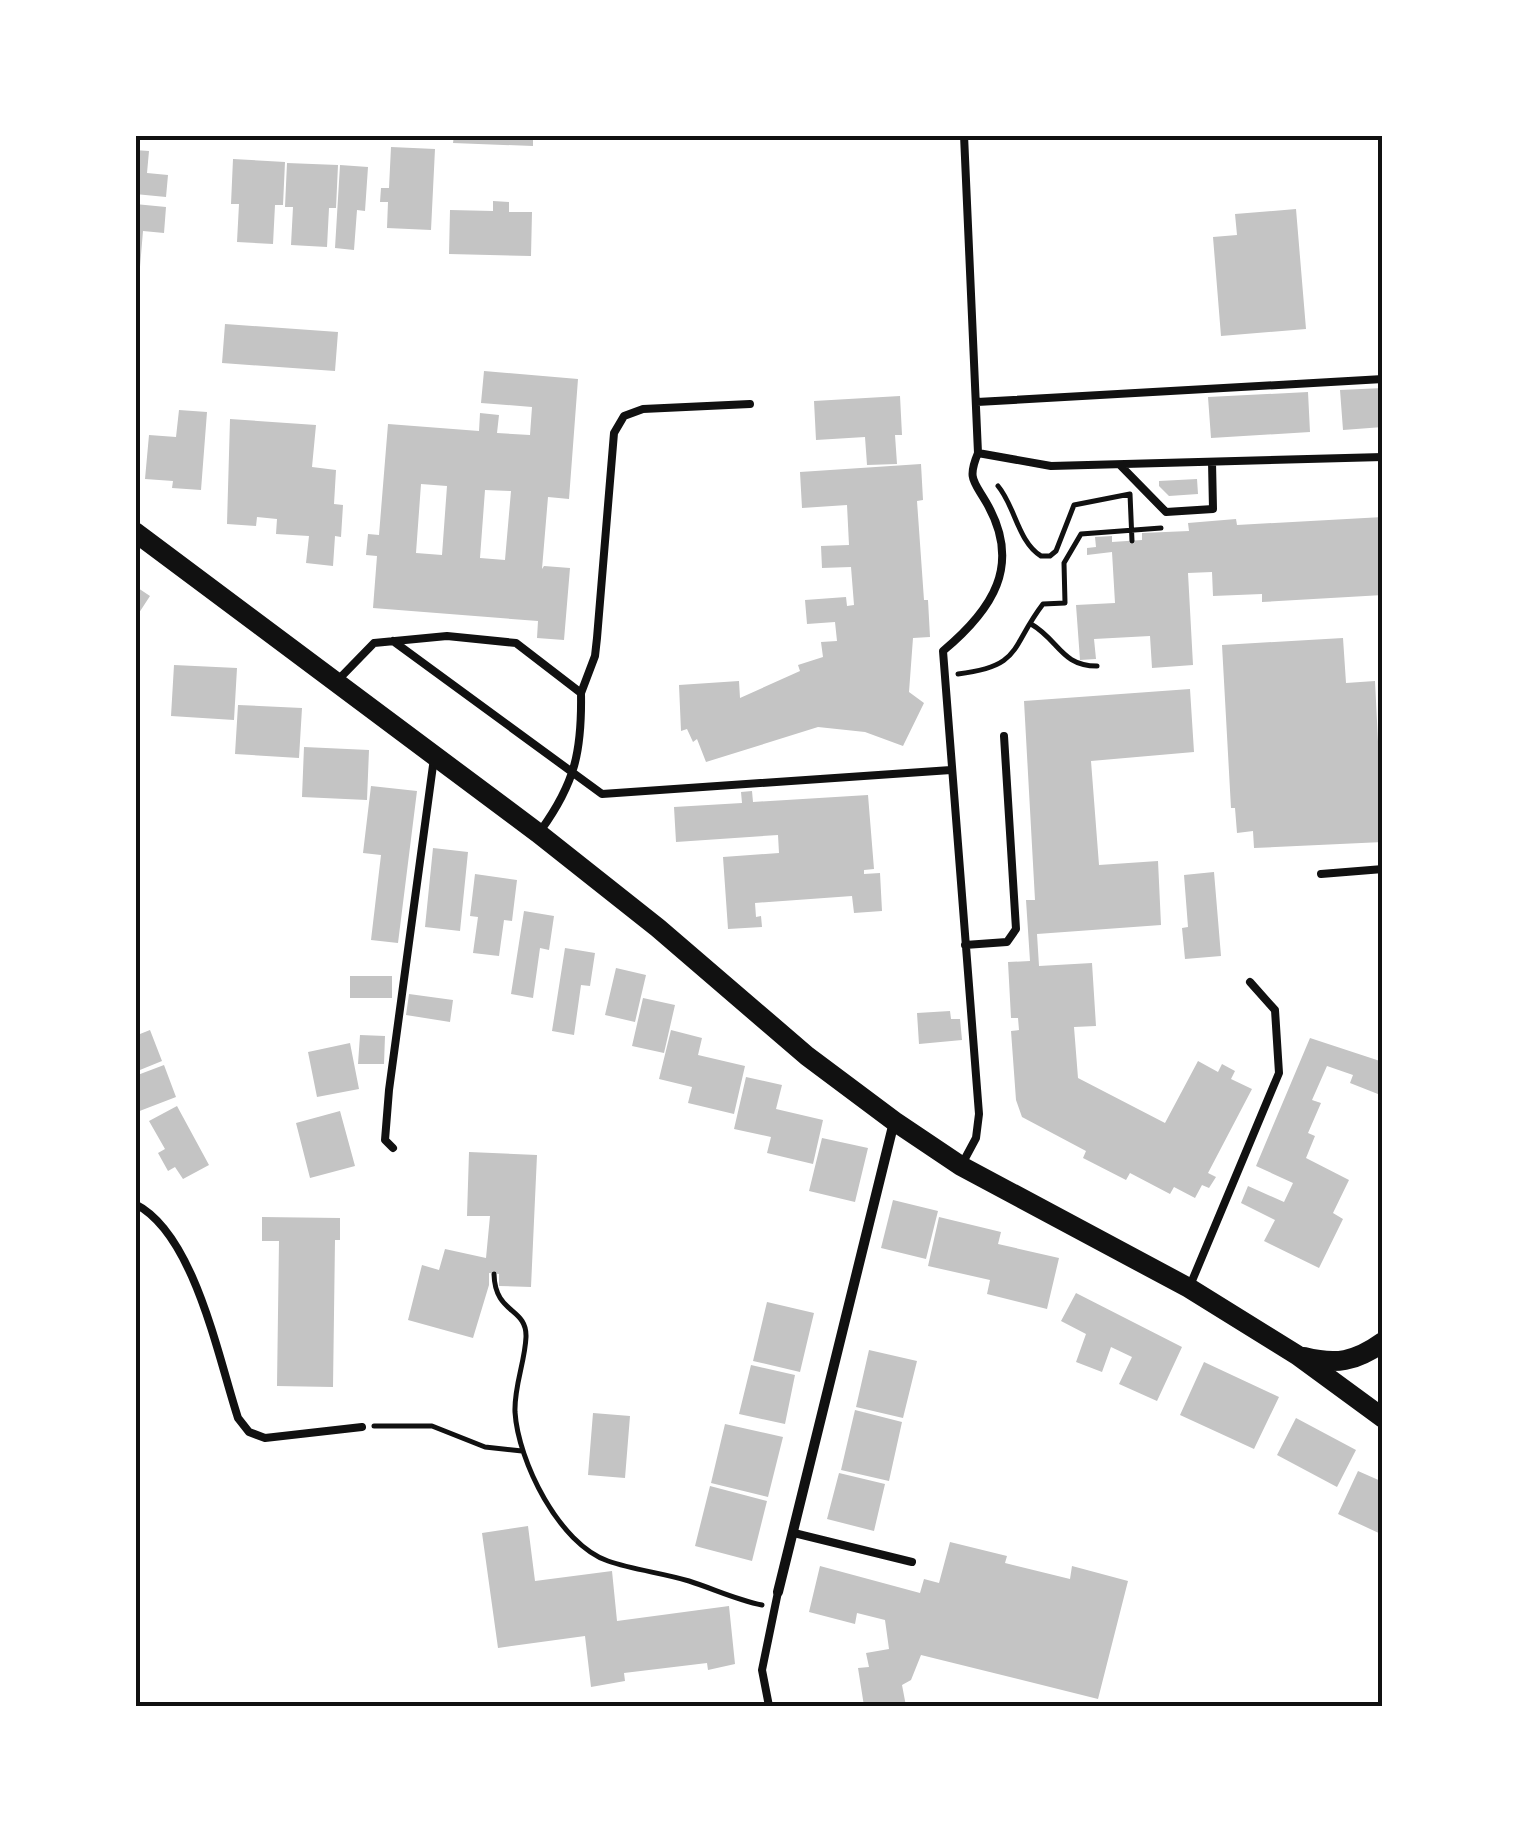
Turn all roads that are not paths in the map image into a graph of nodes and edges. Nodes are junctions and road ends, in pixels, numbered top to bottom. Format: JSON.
{"nodes":[{"id":1,"x":964,"y":135,"type":"edge"},
{"id":2,"x":1383,"y":379,"type":"edge"},
{"id":3,"x":977,"y":402,"type":"junction"},
{"id":4,"x":750,"y":404,"type":"dead end"},
{"id":5,"x":978,"y":452,"type":"junction"},
{"id":6,"x":1383,"y":457,"type":"edge"},
{"id":7,"x":1212,"y":462,"type":"junction"},
{"id":8,"x":1120,"y":466,"type":"junction"},
{"id":9,"x":135,"y":532,"type":"edge"},
{"id":10,"x":393,"y":640,"type":"junction"},
{"id":11,"x":337,"y":682,"type":"junction"},
{"id":12,"x":581,"y":693,"type":"junction"},
{"id":13,"x":1004,"y":736,"type":"dead end"},
{"id":14,"x":434,"y":753,"type":"junction"},
{"id":15,"x":952,"y":770,"type":"junction"},
{"id":16,"x":574,"y":774,"type":"junction"},
{"id":17,"x":538,"y":834,"type":"junction"},
{"id":18,"x":1383,"y":868,"type":"edge"},
{"id":19,"x":1321,"y":874,"type":"dead end"},
{"id":20,"x":965,"y":945,"type":"junction"},
{"id":21,"x":1250,"y":982,"type":"dead end"},
{"id":22,"x":894,"y":1121,"type":"junction"},
{"id":23,"x":393,"y":1148,"type":"dead end"},
{"id":24,"x":961,"y":1166,"type":"junction"},
{"id":25,"x":135,"y":1204,"type":"edge"},
{"id":26,"x":1188,"y":1288,"type":"junction"},
{"id":27,"x":1383,"y":1342,"type":"edge"},
{"id":28,"x":1297,"y":1355,"type":"junction"},
{"id":29,"x":1383,"y":1418,"type":"edge"},
{"id":30,"x":362,"y":1426,"type":"road end"},
{"id":31,"x":794,"y":1534,"type":"junction"},
{"id":32,"x":912,"y":1562,"type":"dead end"},
{"id":33,"x":778,"y":1592,"type":"joint"},
{"id":34,"x":769,"y":1706,"type":"edge"}],
"edges":[{"from":1,"to":3,"type":"lane"},
{"from":2,"to":3,"type":"lane"},
{"from":3,"to":5,"type":"lane"},
{"from":4,"to":12,"type":"lane"},
{"from":5,"to":8,"type":"lane"},
{"from":5,"to":15,"type":"lane"},
{"from":6,"to":7,"type":"lane"},
{"from":7,"to":8,"type":"lane"},
{"from":7,"to":8,"type":"lane"},
{"from":9,"to":11,"type":"main road"},
{"from":10,"to":11,"type":"lane"},
{"from":10,"to":12,"type":"lane"},
{"from":10,"to":16,"type":"lane"},
{"from":11,"to":14,"type":"main road"},
{"from":12,"to":16,"type":"lane"},
{"from":13,"to":20,"type":"lane"},
{"from":14,"to":17,"type":"main road"},
{"from":14,"to":23,"type":"lane"},
{"from":15,"to":16,"type":"lane"},
{"from":15,"to":20,"type":"lane"},
{"from":16,"to":17,"type":"lane"},
{"from":17,"to":22,"type":"main road"},
{"from":18,"to":19,"type":"lane"},
{"from":20,"to":24,"type":"lane"},
{"from":21,"to":26,"type":"lane"},
{"from":22,"to":24,"type":"main road"},
{"from":22,"to":31,"type":"street"},
{"from":24,"to":26,"type":"main road"},
{"from":25,"to":30,"type":"lane"},
{"from":26,"to":28,"type":"main road"},
{"from":27,"to":28,"type":"main road"},
{"from":28,"to":29,"type":"main road"},
{"from":31,"to":32,"type":"lane"},
{"from":31,"to":33,"type":"street"},
{"from":33,"to":34,"type":"lane"}]}
